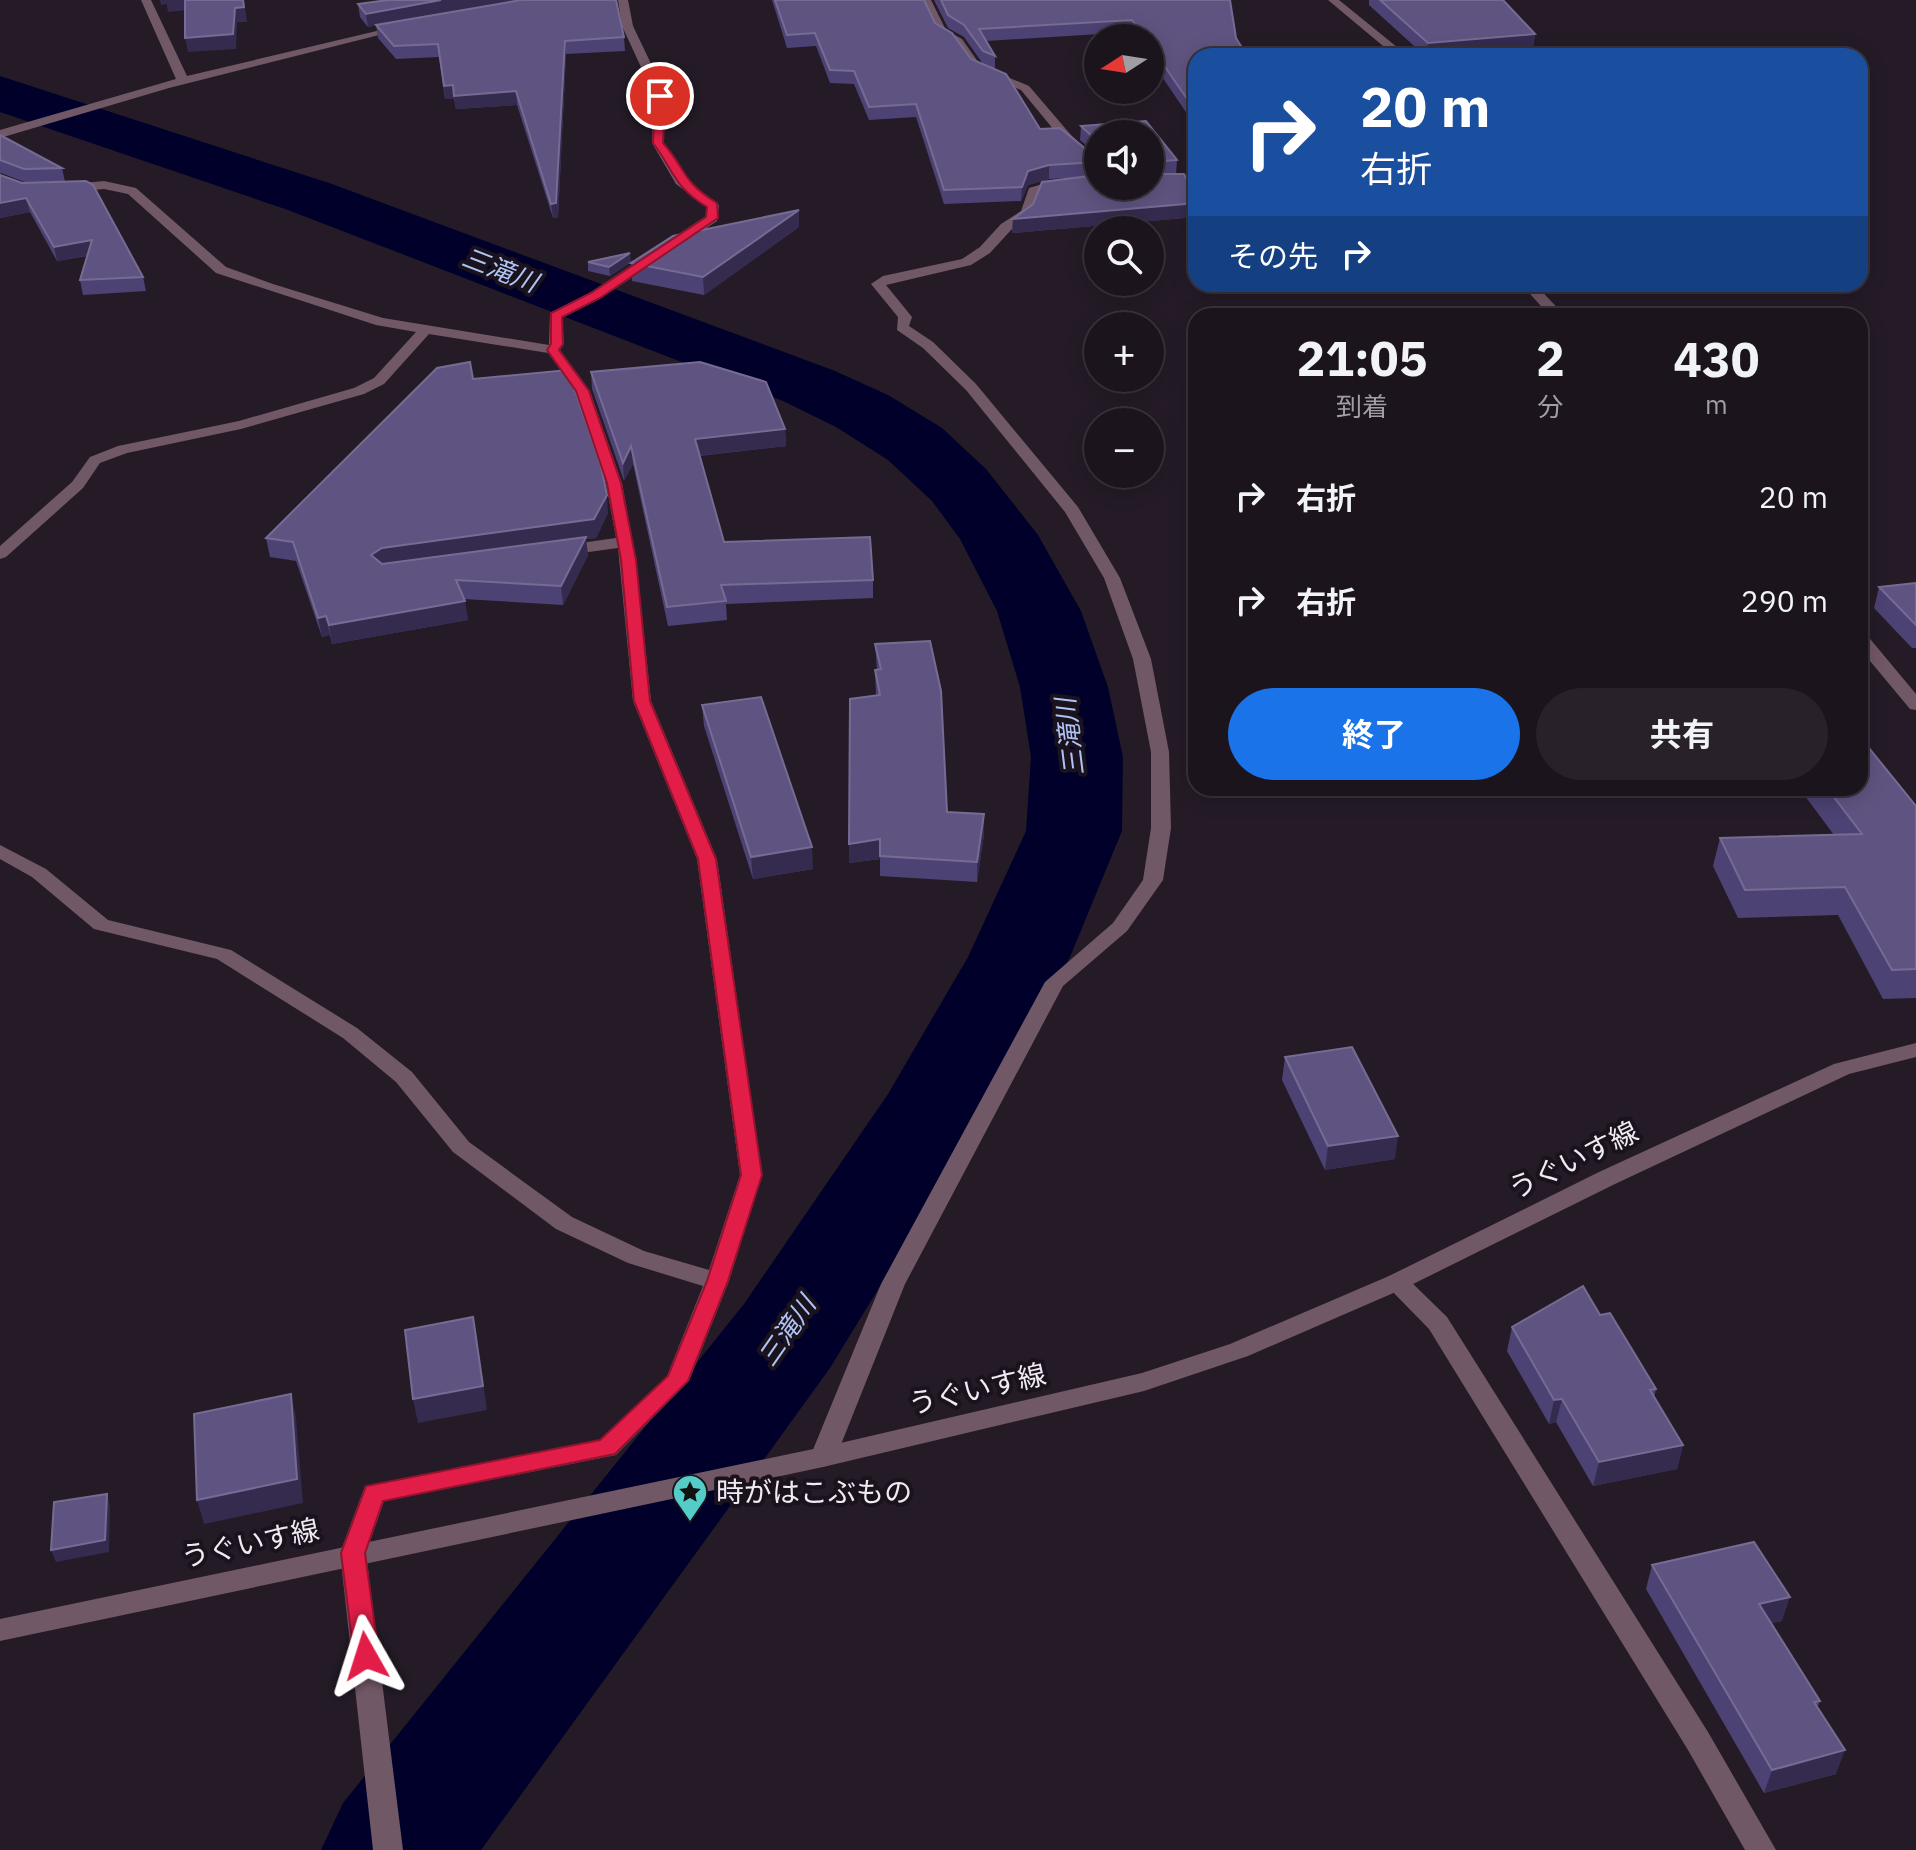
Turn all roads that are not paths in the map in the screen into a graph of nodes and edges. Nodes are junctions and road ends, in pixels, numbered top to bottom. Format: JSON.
{"nodes":[{"id":1,"x":146,"y":0,"type":"edge"},
{"id":2,"x":623,"y":0,"type":"edge"},
{"id":3,"x":926,"y":0,"type":"edge"},
{"id":4,"x":1333,"y":0,"type":"edge"},
{"id":5,"x":416,"y":25,"type":"edge"},
{"id":6,"x":1392,"y":48,"type":"edge"},
{"id":7,"x":183,"y":81,"type":"junction"},
{"id":8,"x":0,"y":134,"type":"edge"},
{"id":9,"x":1084,"y":153,"type":"edge"},
{"id":10,"x":1188,"y":180,"type":"edge"},
{"id":11,"x":1164,"y":181,"type":"edge"},
{"id":12,"x":1084,"y":184,"type":"edge"},
{"id":13,"x":50,"y":189,"type":"edge"},
{"id":14,"x":1536,"y":292,"type":"edge"},
{"id":15,"x":1550,"y":308,"type":"edge"},
{"id":16,"x":424,"y":331,"type":"junction"},
{"id":17,"x":553,"y":350,"type":"junction"},
{"id":18,"x":625,"y":542,"type":"junction"},
{"id":19,"x":0,"y":554,"type":"edge"},
{"id":20,"x":535,"y":554,"type":"edge"},
{"id":21,"x":1868,"y":648,"type":"edge"},
{"id":22,"x":1916,"y":705,"type":"edge"},
{"id":23,"x":0,"y":851,"type":"edge"},
{"id":24,"x":1916,"y":1050,"type":"edge"},
{"id":25,"x":717,"y":1281,"type":"junction"},
{"id":26,"x":1397,"y":1282,"type":"junction"},
{"id":27,"x":823,"y":1457,"type":"junction"},
{"id":28,"x":353,"y":1553,"type":"junction"},
{"id":29,"x":0,"y":1630,"type":"edge"},
{"id":30,"x":388,"y":1850,"type":"edge"},
{"id":31,"x":1761,"y":1850,"type":"edge"}],
"edges":[{"from":1,"to":7,"type":"street"},
{"from":2,"to":17,"type":"street"},
{"from":3,"to":9,"type":"street"},
{"from":4,"to":6,"type":"street"},
{"from":5,"to":7,"type":"street"},
{"from":7,"to":8,"type":"street"},
{"from":10,"to":11,"type":"street"},
{"from":12,"to":27,"type":"street"},
{"from":13,"to":16,"type":"street"},
{"from":14,"to":15,"type":"street"},
{"from":16,"to":17,"type":"street"},
{"from":16,"to":19,"type":"street"},
{"from":17,"to":18,"type":"street"},
{"from":18,"to":20,"type":"street"},
{"from":18,"to":25,"type":"street"},
{"from":21,"to":22,"type":"street"},
{"from":23,"to":25,"type":"street"},
{"from":24,"to":26,"type":"street","name":"うぐいす線"},
{"from":25,"to":28,"type":"street"},
{"from":26,"to":27,"type":"street","name":"うぐいす線"},
{"from":26,"to":31,"type":"street"},
{"from":27,"to":28,"type":"street","name":"うぐいす線"},
{"from":28,"to":29,"type":"street","name":"うぐいす線"},
{"from":28,"to":30,"type":"street"}]}
